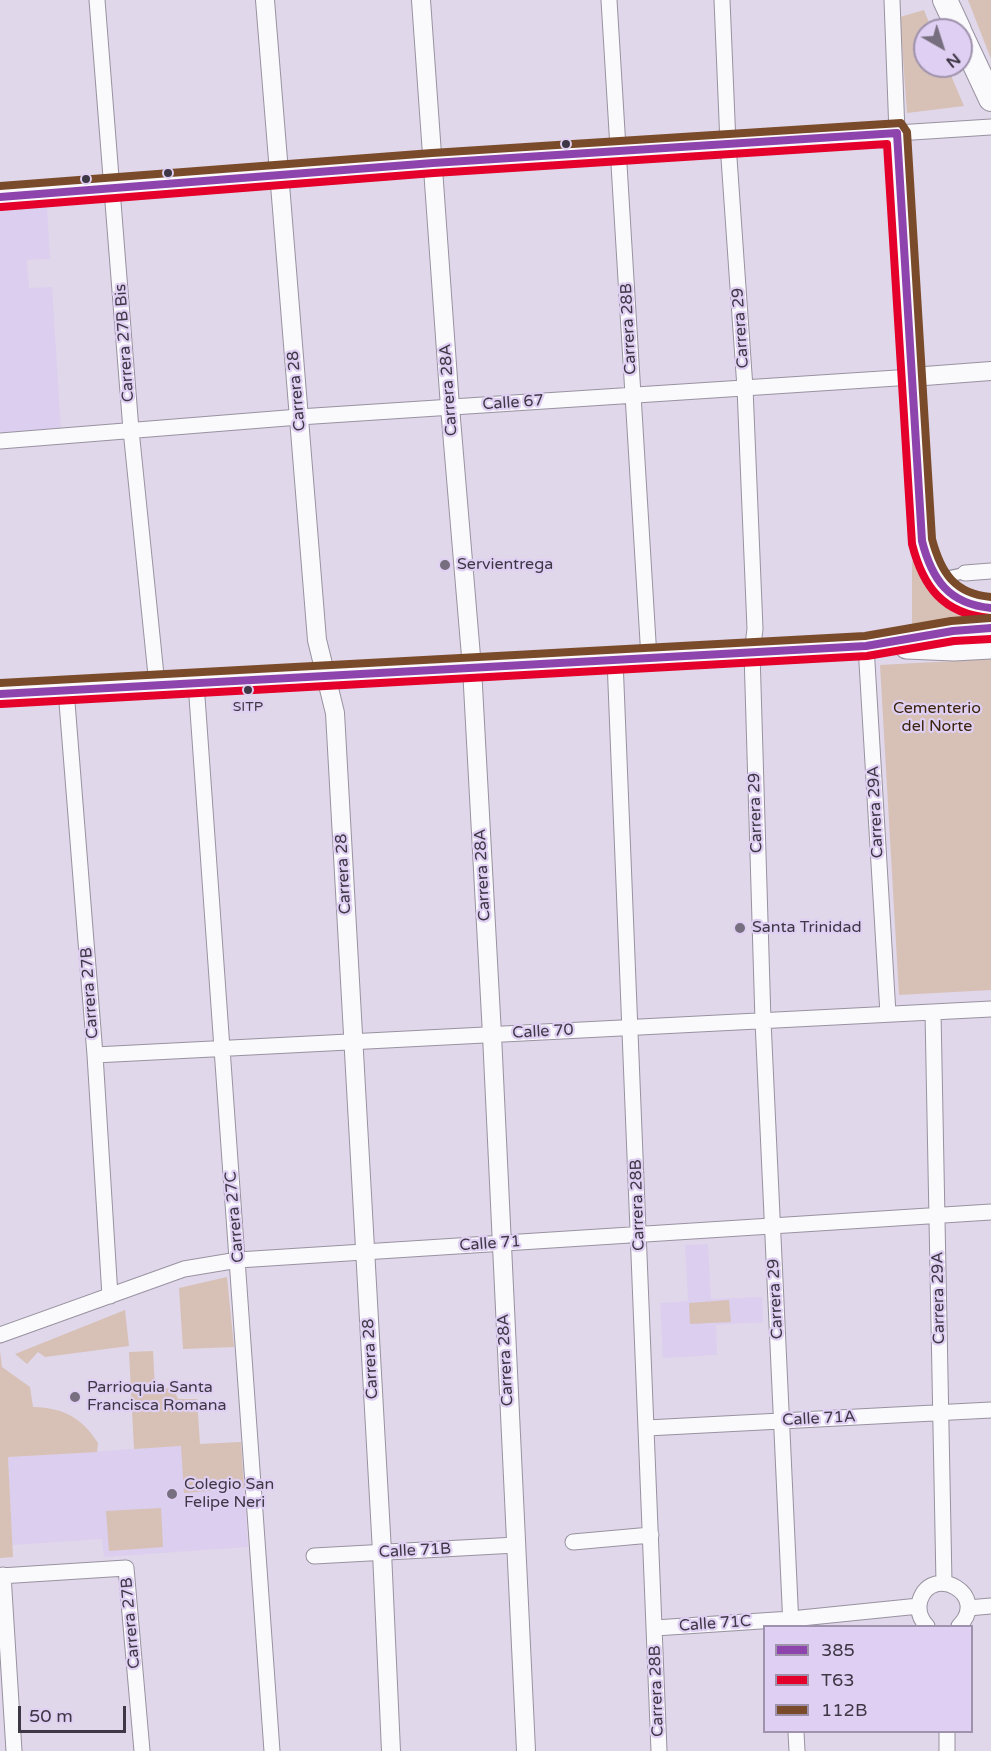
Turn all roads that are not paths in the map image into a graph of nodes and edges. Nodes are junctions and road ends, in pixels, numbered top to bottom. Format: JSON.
{"nodes":[{"id":1,"x":97,"y":0,"type":"edge"},
{"id":2,"x":265,"y":0,"type":"edge"},
{"id":3,"x":421,"y":0,"type":"edge"},
{"id":4,"x":609,"y":0,"type":"edge"},
{"id":5,"x":722,"y":0,"type":"edge"},
{"id":6,"x":892,"y":0,"type":"edge"},
{"id":7,"x":945,"y":0,"type":"edge"},
{"id":8,"x":953,"y":18,"type":"edge"},
{"id":9,"x":973,"y":60,"type":"edge"},
{"id":10,"x":991,"y":99,"type":"edge"},
{"id":11,"x":991,"y":127,"type":"edge"},
{"id":12,"x":897,"y":133,"type":"junction"},
{"id":13,"x":728,"y":144,"type":"junction"},
{"id":14,"x":618,"y":151,"type":"junction"},
{"id":15,"x":433,"y":163,"type":"junction"},
{"id":16,"x":279,"y":175,"type":"junction"},
{"id":17,"x":113,"y":188,"type":"junction"},
{"id":18,"x":0,"y":197,"type":"edge"},
{"id":19,"x":991,"y":371,"type":"edge"},
{"id":20,"x":912,"y":377,"type":"junction"},
{"id":21,"x":745,"y":388,"type":"junction"},
{"id":22,"x":633,"y":395,"type":"junction"},
{"id":23,"x":450,"y":407,"type":"junction"},
{"id":24,"x":299,"y":417,"type":"junction"},
{"id":25,"x":131,"y":430,"type":"junction"},
{"id":26,"x":0,"y":441,"type":"edge"},
{"id":27,"x":991,"y":571,"type":"edge"},
{"id":28,"x":965,"y":573,"type":"joint"},
{"id":29,"x":936,"y":579,"type":"junction"},
{"id":30,"x":990,"y":614,"type":"edge"},
{"id":31,"x":866,"y":646,"type":"junction"},
{"id":32,"x":991,"y":648,"type":"edge"},
{"id":33,"x":752,"y":653,"type":"junction"},
{"id":34,"x":649,"y":658,"type":"junction"},
{"id":35,"x":615,"y":660,"type":"junction"},
{"id":36,"x":472,"y":668,"type":"junction"},
{"id":37,"x":326,"y":676,"type":"junction"},
{"id":38,"x":196,"y":683,"type":"junction"},
{"id":39,"x":157,"y":686,"type":"junction"},
{"id":40,"x":66,"y":690,"type":"junction"},
{"id":41,"x":0,"y":694,"type":"edge"},
{"id":42,"x":991,"y":1009,"type":"edge"},
{"id":43,"x":933,"y":1012,"type":"junction"},
{"id":44,"x":888,"y":1014,"type":"junction"},
{"id":45,"x":763,"y":1021,"type":"junction"},
{"id":46,"x":630,"y":1027,"type":"junction"},
{"id":47,"x":492,"y":1035,"type":"junction"},
{"id":48,"x":353,"y":1041,"type":"junction"},
{"id":49,"x":221,"y":1048,"type":"junction"},
{"id":50,"x":95,"y":1055,"type":"junction"},
{"id":51,"x":991,"y":1212,"type":"edge"},
{"id":52,"x":937,"y":1216,"type":"junction"},
{"id":53,"x":772,"y":1226,"type":"junction"},
{"id":54,"x":639,"y":1235,"type":"junction"},
{"id":55,"x":501,"y":1244,"type":"junction"},
{"id":56,"x":365,"y":1252,"type":"junction"},
{"id":57,"x":238,"y":1260,"type":"junction"},
{"id":58,"x":110,"y":1296,"type":"junction"},
{"id":59,"x":0,"y":1335,"type":"edge"},
{"id":60,"x":991,"y":1410,"type":"edge"},
{"id":61,"x":941,"y":1413,"type":"junction"},
{"id":62,"x":782,"y":1421,"type":"junction"},
{"id":63,"x":646,"y":1428,"type":"junction"},
{"id":64,"x":651,"y":1535,"type":"junction"},
{"id":65,"x":573,"y":1542,"type":"dead end"},
{"id":66,"x":516,"y":1545,"type":"junction"},
{"id":67,"x":382,"y":1552,"type":"junction"},
{"id":68,"x":314,"y":1556,"type":"dead end"},
{"id":69,"x":2,"y":1576,"type":"edge"},
{"id":70,"x":944,"y":1583,"type":"junction"},
{"id":71,"x":919,"y":1606,"type":"junction"},
{"id":72,"x":991,"y":1606,"type":"edge"},
{"id":73,"x":968,"y":1608,"type":"junction"},
{"id":74,"x":791,"y":1623,"type":"edge"},
{"id":75,"x":926,"y":1625,"type":"edge"},
{"id":76,"x":960,"y":1625,"type":"edge"},
{"id":77,"x":655,"y":1629,"type":"junction"},
{"id":78,"x":796,"y":1733,"type":"edge"},
{"id":79,"x":947,"y":1733,"type":"edge"},
{"id":80,"x":14,"y":1751,"type":"edge"},
{"id":81,"x":142,"y":1751,"type":"edge"},
{"id":82,"x":272,"y":1751,"type":"edge"},
{"id":83,"x":391,"y":1751,"type":"edge"},
{"id":84,"x":526,"y":1751,"type":"edge"},
{"id":85,"x":659,"y":1751,"type":"edge"},
{"id":86,"x":796,"y":1751,"type":"edge"},
{"id":87,"x":947,"y":1751,"type":"edge"}],
"edges":[{"from":1,"to":17,"type":"street","name":"Carrera 27B Bis"},
{"from":2,"to":16,"type":"street","name":"Carrera 28"},
{"from":3,"to":15,"type":"street","name":"Carrera 28A"},
{"from":4,"to":14,"type":"street","name":"Carrera 28B"},
{"from":5,"to":13,"type":"street","name":"Carrera 29"},
{"from":6,"to":12,"type":"street"},
{"from":7,"to":8,"type":"highway"},
{"from":9,"to":10,"type":"highway"},
{"from":11,"to":12,"type":"street"},
{"from":12,"to":13,"type":"main road"},
{"from":12,"to":20,"type":"main road"},
{"from":13,"to":14,"type":"main road"},
{"from":13,"to":21,"type":"street","name":"Carrera 29"},
{"from":14,"to":15,"type":"main road"},
{"from":14,"to":22,"type":"street","name":"Carrera 28B"},
{"from":15,"to":16,"type":"main road"},
{"from":15,"to":23,"type":"street","name":"Carrera 28A"},
{"from":16,"to":17,"type":"main road"},
{"from":16,"to":24,"type":"street","name":"Carrera 28"},
{"from":17,"to":18,"type":"main road"},
{"from":17,"to":25,"type":"street","name":"Carrera 27B Bis"},
{"from":19,"to":20,"type":"street","name":"Calle 67"},
{"from":20,"to":21,"type":"street","name":"Calle 67"},
{"from":20,"to":29,"type":"main road"},
{"from":21,"to":22,"type":"street","name":"Calle 67"},
{"from":21,"to":33,"type":"street","name":"Carrera 29"},
{"from":22,"to":23,"type":"street","name":"Calle 67"},
{"from":22,"to":34,"type":"street","name":"Carrera 28B"},
{"from":23,"to":24,"type":"street","name":"Calle 67"},
{"from":23,"to":36,"type":"street","name":"Carrera 28A"},
{"from":24,"to":25,"type":"street","name":"Calle 67"},
{"from":24,"to":37,"type":"street","name":"Carrera 28"},
{"from":25,"to":26,"type":"street","name":"Calle 67"},
{"from":25,"to":39,"type":"street","name":"Carrera 27B Bis"},
{"from":27,"to":28,"type":"street"},
{"from":28,"to":29,"type":"street"},
{"from":29,"to":30,"type":"main road"},
{"from":30,"to":31,"type":"main road"},
{"from":31,"to":32,"type":"main road"},
{"from":31,"to":33,"type":"main road"},
{"from":31,"to":44,"type":"street","name":"Carrera 29A"},
{"from":33,"to":34,"type":"main road"},
{"from":33,"to":45,"type":"street","name":"Carrera 29"},
{"from":34,"to":35,"type":"main road"},
{"from":35,"to":36,"type":"main road"},
{"from":35,"to":46,"type":"street","name":"Carrera 28B"},
{"from":36,"to":37,"type":"main road"},
{"from":36,"to":47,"type":"street","name":"Carrera 28A"},
{"from":37,"to":38,"type":"main road"},
{"from":37,"to":48,"type":"street","name":"Carrera 28"},
{"from":38,"to":39,"type":"main road"},
{"from":38,"to":49,"type":"street","name":"Carrera 27C"},
{"from":39,"to":40,"type":"main road"},
{"from":40,"to":41,"type":"main road"},
{"from":40,"to":50,"type":"street","name":"Carrera 27B"},
{"from":42,"to":43,"type":"street","name":"Calle 70"},
{"from":43,"to":44,"type":"street","name":"Calle 70"},
{"from":43,"to":52,"type":"street","name":"Carrera 29A"},
{"from":44,"to":45,"type":"street","name":"Calle 70"},
{"from":45,"to":46,"type":"street","name":"Calle 70"},
{"from":45,"to":53,"type":"street","name":"Carrera 29"},
{"from":46,"to":47,"type":"street","name":"Calle 70"},
{"from":46,"to":54,"type":"street","name":"Carrera 28B"},
{"from":47,"to":48,"type":"street","name":"Calle 70"},
{"from":47,"to":55,"type":"street","name":"Carrera 28A"},
{"from":48,"to":49,"type":"street","name":"Calle 70"},
{"from":48,"to":56,"type":"street","name":"Carrera 28"},
{"from":49,"to":50,"type":"street","name":"Calle 70"},
{"from":49,"to":57,"type":"street","name":"Carrera 27C"},
{"from":50,"to":58,"type":"street","name":"Carrera 27B"},
{"from":51,"to":52,"type":"street","name":"Calle 71"},
{"from":52,"to":53,"type":"street","name":"Calle 71"},
{"from":52,"to":61,"type":"street","name":"Carrera 29A"},
{"from":53,"to":54,"type":"street","name":"Calle 71"},
{"from":53,"to":62,"type":"street","name":"Carrera 29"},
{"from":54,"to":55,"type":"street","name":"Calle 71"},
{"from":54,"to":63,"type":"street","name":"Carrera 28B"},
{"from":55,"to":56,"type":"street","name":"Calle 71"},
{"from":55,"to":66,"type":"street","name":"Carrera 28A"},
{"from":56,"to":57,"type":"street","name":"Calle 71"},
{"from":56,"to":67,"type":"street","name":"Carrera 28"},
{"from":57,"to":58,"type":"street","name":"Calle 71"},
{"from":57,"to":82,"type":"street","name":"Carrera 27C"},
{"from":58,"to":59,"type":"street","name":"Calle 71"},
{"from":60,"to":61,"type":"street","name":"Calle 71A"},
{"from":61,"to":62,"type":"street","name":"Calle 71A"},
{"from":61,"to":70,"type":"street","name":"Carrera 29A"},
{"from":62,"to":63,"type":"street","name":"Calle 71A"},
{"from":62,"to":74,"type":"street","name":"Carrera 29"},
{"from":63,"to":64,"type":"street","name":"Carrera 28B"},
{"from":64,"to":65,"type":"street"},
{"from":64,"to":77,"type":"street","name":"Carrera 28B"},
{"from":66,"to":67,"type":"street","name":"Calle 71B"},
{"from":66,"to":84,"type":"street","name":"Carrera 28A"},
{"from":67,"to":68,"type":"street","name":"Calle 71B"},
{"from":67,"to":83,"type":"street","name":"Carrera 28"},
{"from":69,"to":80,"type":"street"},
{"from":69,"to":81,"type":"street","name":"Carrera 27B"},
{"from":70,"to":71,"type":"street"},
{"from":70,"to":73,"type":"street"},
{"from":71,"to":74,"type":"street","name":"Calle 71C"},
{"from":71,"to":75,"type":"street"},
{"from":72,"to":73,"type":"street"},
{"from":73,"to":76,"type":"street"},
{"from":74,"to":77,"type":"street","name":"Calle 71C"},
{"from":77,"to":85,"type":"street","name":"Carrera 28B"},
{"from":78,"to":86,"type":"street"},
{"from":79,"to":87,"type":"street"}]}
